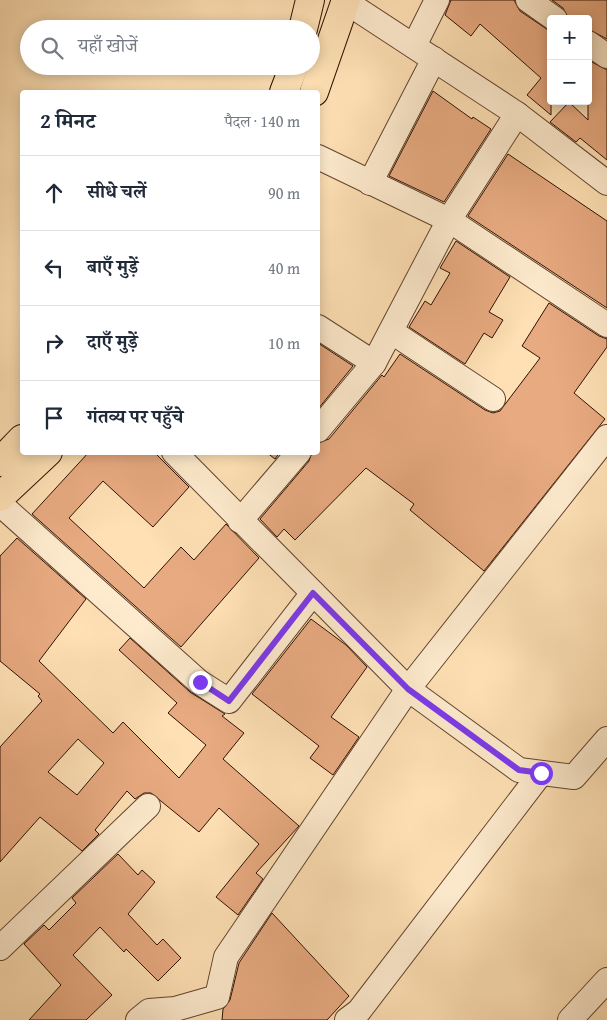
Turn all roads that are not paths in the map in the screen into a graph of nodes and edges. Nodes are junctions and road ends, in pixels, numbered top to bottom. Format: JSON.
{"nodes":[{"id":1,"x":310,"y":0,"type":"edge"},
{"id":2,"x":345,"y":0,"type":"edge"},
{"id":3,"x":437,"y":0,"type":"edge"},
{"id":4,"x":528,"y":0,"type":"edge"},
{"id":5,"x":549,"y":15,"type":"edge"},
{"id":6,"x":305,"y":20,"type":"edge"},
{"id":7,"x":414,"y":46,"type":"junction"},
{"id":8,"x":592,"y":46,"type":"edge"},
{"id":9,"x":607,"y":56,"type":"edge"},
{"id":10,"x":434,"y":59,"type":"junction"},
{"id":11,"x":320,"y":74,"type":"edge"},
{"id":12,"x":291,"y":75,"type":"edge"},
{"id":13,"x":320,"y":75,"type":"edge"},
{"id":14,"x":285,"y":90,"type":"edge"},
{"id":15,"x":315,"y":90,"type":"edge"},
{"id":16,"x":517,"y":114,"type":"junction"},
{"id":17,"x":320,"y":158,"type":"edge"},
{"id":18,"x":370,"y":183,"type":"junction"},
{"id":19,"x":607,"y":183,"type":"edge"},
{"id":20,"x":449,"y":220,"type":"junction"},
{"id":21,"x":607,"y":325,"type":"edge"},
{"id":22,"x":320,"y":328,"type":"edge"},
{"id":23,"x":392,"y":332,"type":"junction"},
{"id":24,"x":374,"y":363,"type":"junction"},
{"id":25,"x":492,"y":399,"type":"dead end"},
{"id":26,"x":320,"y":428,"type":"edge"},
{"id":27,"x":607,"y":437,"type":"edge"},
{"id":28,"x":20,"y":441,"type":"edge"},
{"id":29,"x":45,"y":455,"type":"edge"},
{"id":30,"x":177,"y":455,"type":"edge"},
{"id":31,"x":295,"y":455,"type":"edge"},
{"id":32,"x":0,"y":462,"type":"edge"},
{"id":33,"x":0,"y":497,"type":"edge"},
{"id":34,"x":0,"y":504,"type":"edge"},
{"id":35,"x":240,"y":521,"type":"junction"},
{"id":36,"x":313,"y":593,"type":"junction"},
{"id":37,"x":408,"y":689,"type":"junction"},
{"id":38,"x":607,"y":738,"type":"edge"},
{"id":39,"x":541,"y":773,"type":"junction"},
{"id":40,"x":148,"y":806,"type":"dead end"},
{"id":41,"x":0,"y":948,"type":"edge"},
{"id":42,"x":607,"y":980,"type":"edge"},
{"id":43,"x":138,"y":1020,"type":"edge"},
{"id":44,"x":347,"y":1020,"type":"edge"},
{"id":45,"x":570,"y":1020,"type":"edge"}],
"edges":[{"from":1,"to":6,"type":"main road"},
{"from":2,"to":7,"type":"street"},
{"from":2,"to":11,"type":"main road"},
{"from":3,"to":7,"type":"street"},
{"from":4,"to":5,"type":"street"},
{"from":7,"to":10,"type":"street"},
{"from":8,"to":9,"type":"street"},
{"from":10,"to":16,"type":"street"},
{"from":10,"to":18,"type":"street"},
{"from":12,"to":14,"type":"main road"},
{"from":13,"to":15,"type":"main road"},
{"from":16,"to":19,"type":"street"},
{"from":16,"to":20,"type":"street"},
{"from":17,"to":18,"type":"street"},
{"from":18,"to":20,"type":"street"},
{"from":20,"to":21,"type":"street"},
{"from":20,"to":23,"type":"street"},
{"from":22,"to":24,"type":"street"},
{"from":23,"to":24,"type":"street"},
{"from":23,"to":25,"type":"street"},
{"from":24,"to":26,"type":"street"},
{"from":27,"to":37,"type":"street"},
{"from":28,"to":32,"type":"main road"},
{"from":29,"to":33,"type":"main road"},
{"from":30,"to":35,"type":"street"},
{"from":31,"to":35,"type":"street"},
{"from":34,"to":36,"type":"street"},
{"from":35,"to":36,"type":"street"},
{"from":36,"to":37,"type":"street"},
{"from":37,"to":39,"type":"street"},
{"from":37,"to":43,"type":"street"},
{"from":38,"to":39,"type":"street"},
{"from":39,"to":44,"type":"street"},
{"from":40,"to":41,"type":"street"},
{"from":42,"to":45,"type":"street"}]}
